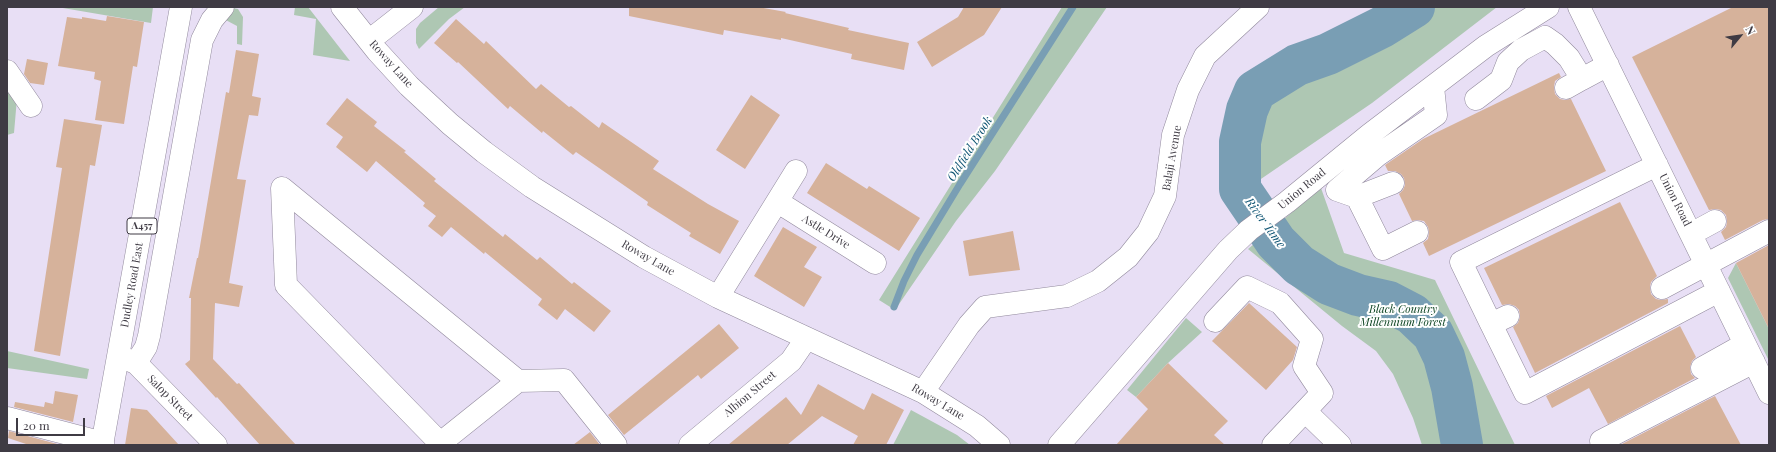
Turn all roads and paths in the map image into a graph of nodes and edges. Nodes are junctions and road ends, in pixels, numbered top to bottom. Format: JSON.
{"nodes":[{"id":1,"x":181,"y":7,"type":"edge"},
{"id":2,"x":223,"y":7,"type":"edge"},
{"id":3,"x":342,"y":7,"type":"edge"},
{"id":4,"x":412,"y":7,"type":"edge"},
{"id":5,"x":1258,"y":7,"type":"edge"},
{"id":6,"x":1548,"y":7,"type":"edge"},
{"id":7,"x":1580,"y":7,"type":"edge"},
{"id":8,"x":370,"y":40,"type":"junction"},
{"id":9,"x":1608,"y":64,"type":"junction"},
{"id":10,"x":7,"y":71,"type":"edge"},
{"id":11,"x":1433,"y":87,"type":"junction"},
{"id":12,"x":1476,"y":99,"type":"dead end"},
{"id":13,"x":31,"y":106,"type":"dead end"},
{"id":14,"x":1657,"y":164,"type":"junction"},
{"id":15,"x":796,"y":171,"type":"dead end"},
{"id":16,"x":1322,"y":172,"type":"junction"},
{"id":17,"x":1393,"y":182,"type":"dead end"},
{"id":18,"x":1347,"y":193,"type":"junction"},
{"id":19,"x":778,"y":202,"type":"junction"},
{"id":20,"x":1715,"y":221,"type":"dead end"},
{"id":21,"x":1769,"y":231,"type":"edge"},
{"id":22,"x":1418,"y":232,"type":"dead end"},
{"id":23,"x":1692,"y":234,"type":"junction"},
{"id":24,"x":875,"y":263,"type":"dead end"},
{"id":25,"x":1706,"y":265,"type":"junction"},
{"id":26,"x":1662,"y":288,"type":"dead end"},
{"id":27,"x":1719,"y":291,"type":"junction"},
{"id":28,"x":718,"y":298,"type":"junction"},
{"id":29,"x":1215,"y":321,"type":"dead end"},
{"id":30,"x":806,"y":339,"type":"junction"},
{"id":31,"x":1750,"y":353,"type":"junction"},
{"id":32,"x":127,"y":360,"type":"junction"},
{"id":33,"x":1702,"y":368,"type":"dead end"},
{"id":34,"x":518,"y":381,"type":"junction"},
{"id":35,"x":924,"y":392,"type":"junction"},
{"id":36,"x":1769,"y":393,"type":"edge"},
{"id":37,"x":1305,"y":411,"type":"junction"},
{"id":38,"x":7,"y":418,"type":"edge"},
{"id":39,"x":1601,"y":441,"type":"dead end"},
{"id":40,"x":102,"y":444,"type":"edge"},
{"id":41,"x":439,"y":444,"type":"edge"},
{"id":42,"x":216,"y":445,"type":"edge"},
{"id":43,"x":616,"y":445,"type":"edge"},
{"id":44,"x":690,"y":445,"type":"edge"},
{"id":45,"x":999,"y":445,"type":"edge"},
{"id":46,"x":1059,"y":445,"type":"edge"},
{"id":47,"x":1273,"y":445,"type":"edge"},
{"id":48,"x":1340,"y":445,"type":"edge"}],
"edges":[{"from":1,"to":32,"type":"street","name":"Dudley Road East","number":"A457"},
{"from":2,"to":32,"type":"street","name":"Dudley Road East"},
{"from":3,"to":8,"type":"street","name":"Roway Lane"},
{"from":4,"to":8,"type":"street"},
{"from":5,"to":35,"type":"street","name":"Balaji Avenue"},
{"from":6,"to":11,"type":"street","name":"Union Road"},
{"from":7,"to":9,"type":"street","name":"Union Road"},
{"from":8,"to":28,"type":"street","name":"Roway Lane"},
{"from":9,"to":12,"type":"street"},
{"from":9,"to":14,"type":"street","name":"Union Road"},
{"from":10,"to":13,"type":"street"},
{"from":11,"to":16,"type":"street","name":"Union Road"},
{"from":11,"to":18,"type":"street"},
{"from":14,"to":23,"type":"street","name":"Union Road"},
{"from":14,"to":27,"type":"street"},
{"from":15,"to":19,"type":"street"},
{"from":16,"to":18,"type":"street"},
{"from":16,"to":46,"type":"street","name":"Union Road"},
{"from":17,"to":18,"type":"street"},
{"from":18,"to":22,"type":"street"},
{"from":19,"to":24,"type":"street","name":"Astle Drive"},
{"from":19,"to":28,"type":"street"},
{"from":20,"to":23,"type":"street"},
{"from":21,"to":25,"type":"street"},
{"from":23,"to":25,"type":"street","name":"Union Road"},
{"from":25,"to":26,"type":"street"},
{"from":25,"to":27,"type":"street","name":"Union Road"},
{"from":27,"to":31,"type":"street","name":"Union Road"},
{"from":28,"to":30,"type":"street","name":"Roway Lane"},
{"from":29,"to":37,"type":"street"},
{"from":30,"to":35,"type":"street","name":"Roway Lane"},
{"from":30,"to":44,"type":"street","name":"Albion Street"},
{"from":31,"to":33,"type":"street"},
{"from":31,"to":36,"type":"street","name":"Union Road"},
{"from":31,"to":39,"type":"street"},
{"from":32,"to":40,"type":"street","name":"Dudley Road East","number":"A457"},
{"from":32,"to":42,"type":"street","name":"Salop Street"},
{"from":34,"to":41,"type":"street"},
{"from":34,"to":41,"type":"street"},
{"from":34,"to":43,"type":"street"},
{"from":35,"to":45,"type":"street","name":"Roway Lane"},
{"from":37,"to":47,"type":"street"},
{"from":37,"to":48,"type":"street"},
{"from":38,"to":40,"type":"street"}]}
